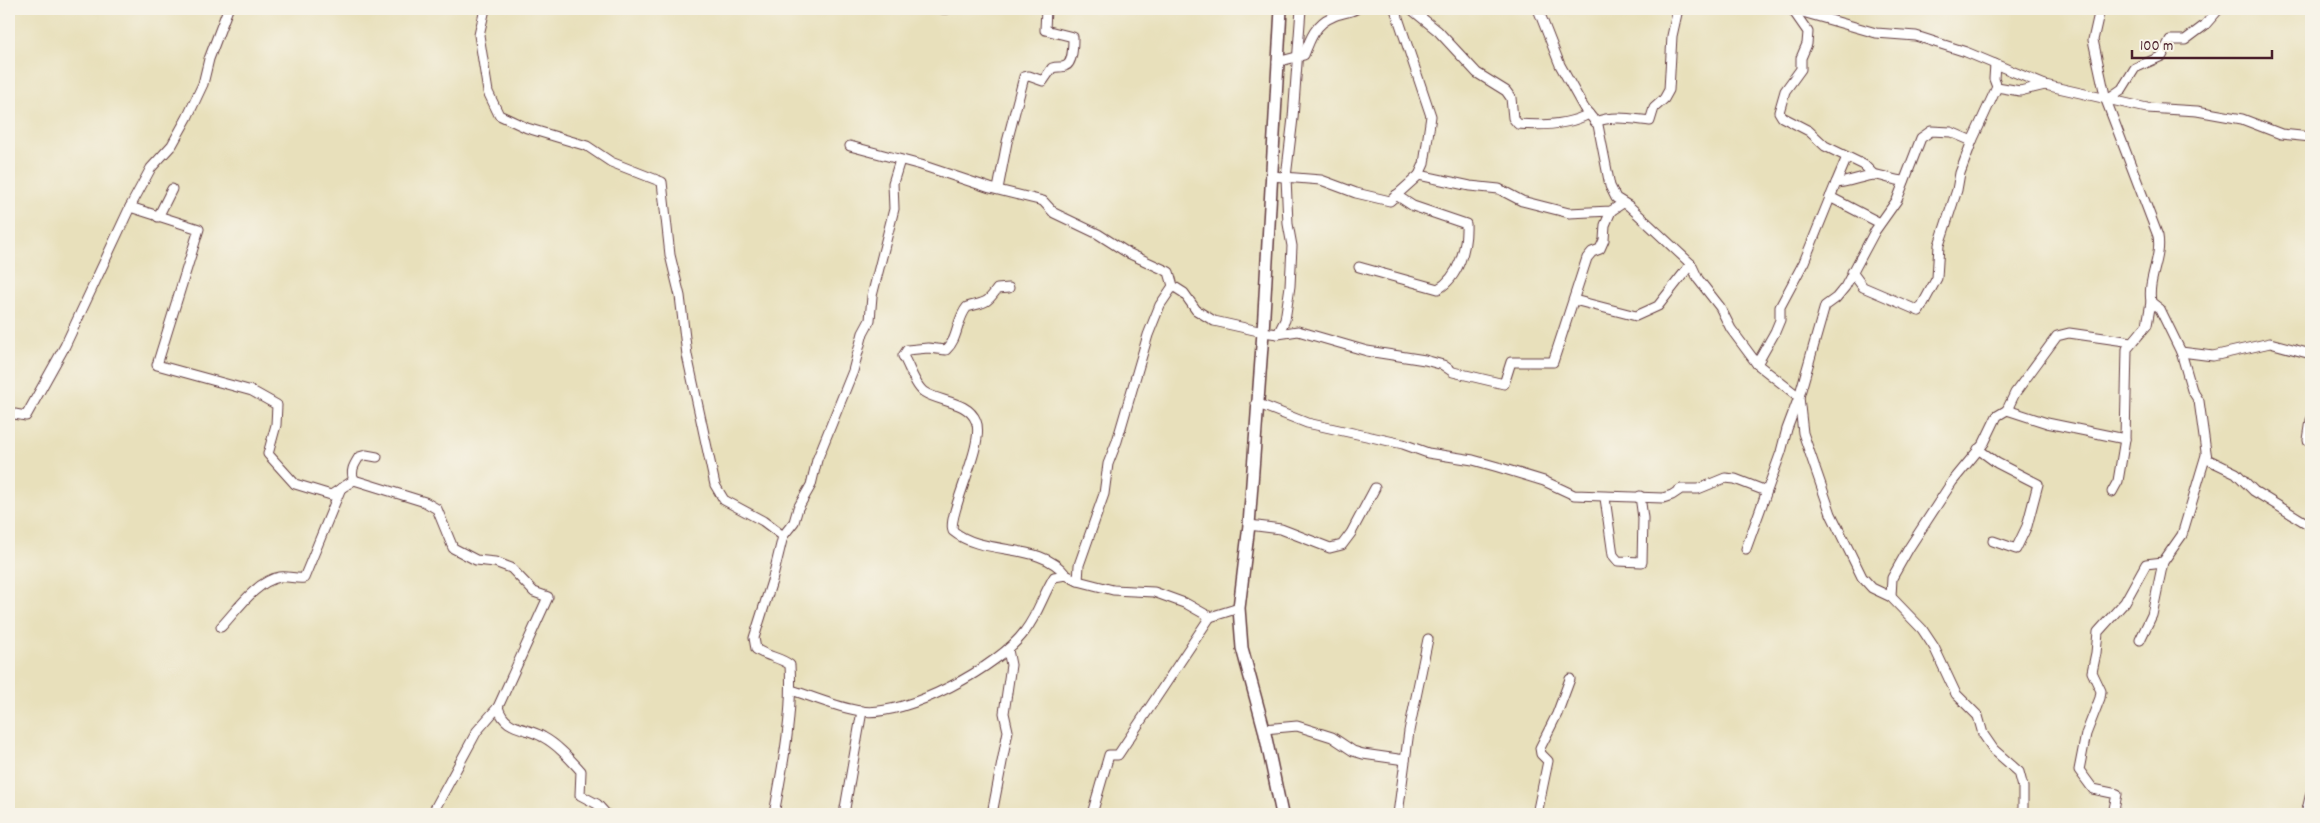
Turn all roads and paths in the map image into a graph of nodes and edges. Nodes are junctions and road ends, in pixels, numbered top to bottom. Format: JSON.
{"nodes":[{"id":1,"x":228,"y":9,"type":"edge"},
{"id":2,"x":485,"y":9,"type":"edge"},
{"id":3,"x":943,"y":9,"type":"edge"},
{"id":4,"x":947,"y":9,"type":"edge"},
{"id":5,"x":1046,"y":9,"type":"edge"},
{"id":6,"x":1281,"y":9,"type":"edge"},
{"id":7,"x":1301,"y":9,"type":"edge"},
{"id":8,"x":1356,"y":9,"type":"edge"},
{"id":9,"x":1395,"y":9,"type":"edge"},
{"id":10,"x":1411,"y":9,"type":"edge"},
{"id":11,"x":1538,"y":9,"type":"edge"},
{"id":12,"x":1678,"y":9,"type":"edge"},
{"id":13,"x":1792,"y":9,"type":"edge"},
{"id":14,"x":2100,"y":9,"type":"edge"},
{"id":15,"x":2219,"y":9,"type":"edge"},
{"id":16,"x":1296,"y":58,"type":"junction"},
{"id":17,"x":1277,"y":62,"type":"junction"},
{"id":18,"x":1995,"y":64,"type":"junction"},
{"id":19,"x":2045,"y":85,"type":"junction"},
{"id":20,"x":1997,"y":87,"type":"junction"},
{"id":21,"x":2106,"y":100,"type":"junction"},
{"id":22,"x":1589,"y":114,"type":"junction"},
{"id":23,"x":1596,"y":122,"type":"junction"},
{"id":24,"x":2311,"y":137,"type":"edge"},
{"id":25,"x":1972,"y":141,"type":"junction"},
{"id":26,"x":850,"y":146,"type":"dead end"},
{"id":27,"x":1847,"y":157,"type":"junction"},
{"id":28,"x":900,"y":160,"type":"junction"},
{"id":29,"x":1419,"y":175,"type":"junction"},
{"id":30,"x":1874,"y":175,"type":"junction"},
{"id":31,"x":1271,"y":176,"type":"junction"},
{"id":32,"x":1286,"y":177,"type":"junction"},
{"id":33,"x":1904,"y":181,"type":"junction"},
{"id":34,"x":1836,"y":183,"type":"junction"},
{"id":35,"x":172,"y":189,"type":"dead end"},
{"id":36,"x":998,"y":189,"type":"junction"},
{"id":37,"x":1396,"y":196,"type":"junction"},
{"id":38,"x":1830,"y":197,"type":"junction"},
{"id":39,"x":1623,"y":203,"type":"junction"},
{"id":40,"x":130,"y":207,"type":"junction"},
{"id":41,"x":1612,"y":211,"type":"junction"},
{"id":42,"x":158,"y":217,"type":"junction"},
{"id":43,"x":1880,"y":223,"type":"junction"},
{"id":44,"x":1690,"y":264,"type":"junction"},
{"id":45,"x":1359,"y":267,"type":"dead end"},
{"id":46,"x":1852,"y":272,"type":"junction"},
{"id":47,"x":1173,"y":286,"type":"junction"},
{"id":48,"x":1009,"y":288,"type":"dead end"},
{"id":49,"x":1574,"y":300,"type":"junction"},
{"id":50,"x":2151,"y":302,"type":"junction"},
{"id":51,"x":1263,"y":332,"type":"junction"},
{"id":52,"x":1278,"y":334,"type":"junction"},
{"id":53,"x":2132,"y":342,"type":"junction"},
{"id":54,"x":2181,"y":352,"type":"junction"},
{"id":55,"x":2311,"y":354,"type":"edge"},
{"id":56,"x":1757,"y":364,"type":"junction"},
{"id":57,"x":1799,"y":397,"type":"junction"},
{"id":58,"x":1256,"y":403,"type":"junction"},
{"id":59,"x":2007,"y":410,"type":"junction"},
{"id":60,"x":9,"y":413,"type":"edge"},
{"id":61,"x":2311,"y":420,"type":"edge"},
{"id":62,"x":2125,"y":440,"type":"junction"},
{"id":63,"x":2311,"y":441,"type":"edge"},
{"id":64,"x":1978,"y":449,"type":"junction"},
{"id":65,"x":2206,"y":455,"type":"junction"},
{"id":66,"x":377,"y":457,"type":"dead end"},
{"id":67,"x":354,"y":480,"type":"junction"},
{"id":68,"x":341,"y":488,"type":"junction"},
{"id":69,"x":1375,"y":488,"type":"dead end"},
{"id":70,"x":1766,"y":491,"type":"junction"},
{"id":71,"x":2112,"y":492,"type":"dead end"},
{"id":72,"x":1640,"y":496,"type":"junction"},
{"id":73,"x":1605,"y":498,"type":"junction"},
{"id":74,"x":1248,"y":525,"type":"junction"},
{"id":75,"x":2311,"y":526,"type":"edge"},
{"id":76,"x":783,"y":536,"type":"junction"},
{"id":77,"x":1993,"y":541,"type":"dead end"},
{"id":78,"x":1746,"y":549,"type":"dead end"},
{"id":79,"x":2163,"y":562,"type":"junction"},
{"id":80,"x":1066,"y":575,"type":"junction"},
{"id":81,"x":1078,"y":581,"type":"junction"},
{"id":82,"x":1891,"y":597,"type":"junction"},
{"id":83,"x":1239,"y":608,"type":"junction"},
{"id":84,"x":1210,"y":617,"type":"junction"},
{"id":85,"x":221,"y":627,"type":"dead end"},
{"id":86,"x":1428,"y":639,"type":"dead end"},
{"id":87,"x":2140,"y":640,"type":"dead end"},
{"id":88,"x":1008,"y":650,"type":"junction"},
{"id":89,"x":1570,"y":679,"type":"dead end"},
{"id":90,"x":792,"y":690,"type":"junction"},
{"id":91,"x":498,"y":707,"type":"junction"},
{"id":92,"x":862,"y":711,"type":"junction"},
{"id":93,"x":1264,"y":729,"type":"junction"},
{"id":94,"x":1405,"y":760,"type":"junction"},
{"id":95,"x":2311,"y":793,"type":"edge"},
{"id":96,"x":432,"y":814,"type":"edge"},
{"id":97,"x":606,"y":814,"type":"edge"},
{"id":98,"x":774,"y":814,"type":"edge"},
{"id":99,"x":844,"y":814,"type":"edge"},
{"id":100,"x":992,"y":814,"type":"edge"},
{"id":101,"x":1092,"y":814,"type":"edge"},
{"id":102,"x":1282,"y":814,"type":"edge"},
{"id":103,"x":1398,"y":814,"type":"edge"},
{"id":104,"x":1537,"y":814,"type":"edge"},
{"id":105,"x":2023,"y":814,"type":"edge"},
{"id":106,"x":2113,"y":814,"type":"edge"},
{"id":107,"x":2306,"y":814,"type":"edge"}],
"edges":[{"from":1,"to":40,"type":"street"},
{"from":2,"to":76,"type":"street"},
{"from":3,"to":4,"type":"street"},
{"from":5,"to":36,"type":"street"},
{"from":6,"to":17,"type":"street"},
{"from":7,"to":16,"type":"street"},
{"from":8,"to":16,"type":"street"},
{"from":9,"to":29,"type":"street"},
{"from":10,"to":22,"type":"street"},
{"from":11,"to":22,"type":"street"},
{"from":12,"to":23,"type":"street"},
{"from":13,"to":18,"type":"street"},
{"from":13,"to":27,"type":"street"},
{"from":14,"to":21,"type":"street"},
{"from":15,"to":21,"type":"street"},
{"from":16,"to":17,"type":"street"},
{"from":16,"to":32,"type":"street"},
{"from":17,"to":31,"type":"street"},
{"from":18,"to":19,"type":"street"},
{"from":18,"to":20,"type":"street"},
{"from":19,"to":20,"type":"street"},
{"from":19,"to":21,"type":"street"},
{"from":20,"to":25,"type":"street"},
{"from":21,"to":24,"type":"street"},
{"from":21,"to":50,"type":"street"},
{"from":22,"to":23,"type":"street"},
{"from":23,"to":39,"type":"street"},
{"from":25,"to":33,"type":"street"},
{"from":25,"to":46,"type":"street"},
{"from":26,"to":28,"type":"street"},
{"from":27,"to":30,"type":"street"},
{"from":27,"to":34,"type":"street"},
{"from":28,"to":36,"type":"street"},
{"from":28,"to":76,"type":"street"},
{"from":29,"to":37,"type":"street"},
{"from":29,"to":41,"type":"street"},
{"from":30,"to":33,"type":"street"},
{"from":30,"to":34,"type":"street"},
{"from":31,"to":32,"type":"street"},
{"from":31,"to":51,"type":"street"},
{"from":32,"to":37,"type":"street"},
{"from":32,"to":52,"type":"street"},
{"from":33,"to":43,"type":"street"},
{"from":34,"to":38,"type":"street"},
{"from":35,"to":42,"type":"street"},
{"from":36,"to":47,"type":"street"},
{"from":37,"to":45,"type":"street"},
{"from":38,"to":43,"type":"street"},
{"from":38,"to":56,"type":"street"},
{"from":39,"to":41,"type":"street"},
{"from":39,"to":44,"type":"street"},
{"from":40,"to":42,"type":"street"},
{"from":40,"to":60,"type":"street"},
{"from":41,"to":49,"type":"street"},
{"from":42,"to":68,"type":"street"},
{"from":43,"to":46,"type":"street"},
{"from":44,"to":49,"type":"street"},
{"from":44,"to":56,"type":"street"},
{"from":46,"to":57,"type":"street"},
{"from":47,"to":51,"type":"street"},
{"from":47,"to":81,"type":"street"},
{"from":48,"to":80,"type":"street"},
{"from":49,"to":52,"type":"street"},
{"from":50,"to":53,"type":"street"},
{"from":50,"to":54,"type":"street"},
{"from":51,"to":52,"type":"street"},
{"from":51,"to":58,"type":"street"},
{"from":53,"to":59,"type":"street"},
{"from":53,"to":62,"type":"street"},
{"from":54,"to":55,"type":"street"},
{"from":54,"to":65,"type":"street"},
{"from":56,"to":57,"type":"street"},
{"from":57,"to":70,"type":"street"},
{"from":57,"to":82,"type":"street"},
{"from":58,"to":73,"type":"street"},
{"from":58,"to":74,"type":"street"},
{"from":59,"to":62,"type":"street"},
{"from":59,"to":64,"type":"street"},
{"from":61,"to":63,"type":"street"},
{"from":62,"to":71,"type":"street"},
{"from":64,"to":77,"type":"street"},
{"from":64,"to":82,"type":"street"},
{"from":65,"to":75,"type":"street"},
{"from":65,"to":79,"type":"street"},
{"from":66,"to":67,"type":"street"},
{"from":67,"to":68,"type":"street"},
{"from":67,"to":91,"type":"street"},
{"from":68,"to":85,"type":"street"},
{"from":69,"to":74,"type":"street"},
{"from":70,"to":72,"type":"street"},
{"from":70,"to":78,"type":"street"},
{"from":72,"to":73,"type":"street"},
{"from":72,"to":73,"type":"street"},
{"from":74,"to":83,"type":"street"},
{"from":76,"to":90,"type":"street"},
{"from":79,"to":87,"type":"street"},
{"from":79,"to":106,"type":"street"},
{"from":80,"to":81,"type":"street"},
{"from":80,"to":88,"type":"street"},
{"from":81,"to":84,"type":"street"},
{"from":82,"to":105,"type":"street"},
{"from":83,"to":84,"type":"street"},
{"from":83,"to":93,"type":"street"},
{"from":84,"to":101,"type":"street"},
{"from":86,"to":94,"type":"street"},
{"from":88,"to":92,"type":"street"},
{"from":88,"to":100,"type":"street"},
{"from":89,"to":104,"type":"street"},
{"from":90,"to":92,"type":"street"},
{"from":90,"to":98,"type":"street"},
{"from":91,"to":96,"type":"street"},
{"from":91,"to":97,"type":"street"},
{"from":92,"to":99,"type":"street"},
{"from":93,"to":94,"type":"street"},
{"from":93,"to":102,"type":"street"},
{"from":94,"to":103,"type":"street"},
{"from":95,"to":107,"type":"street"}]}
